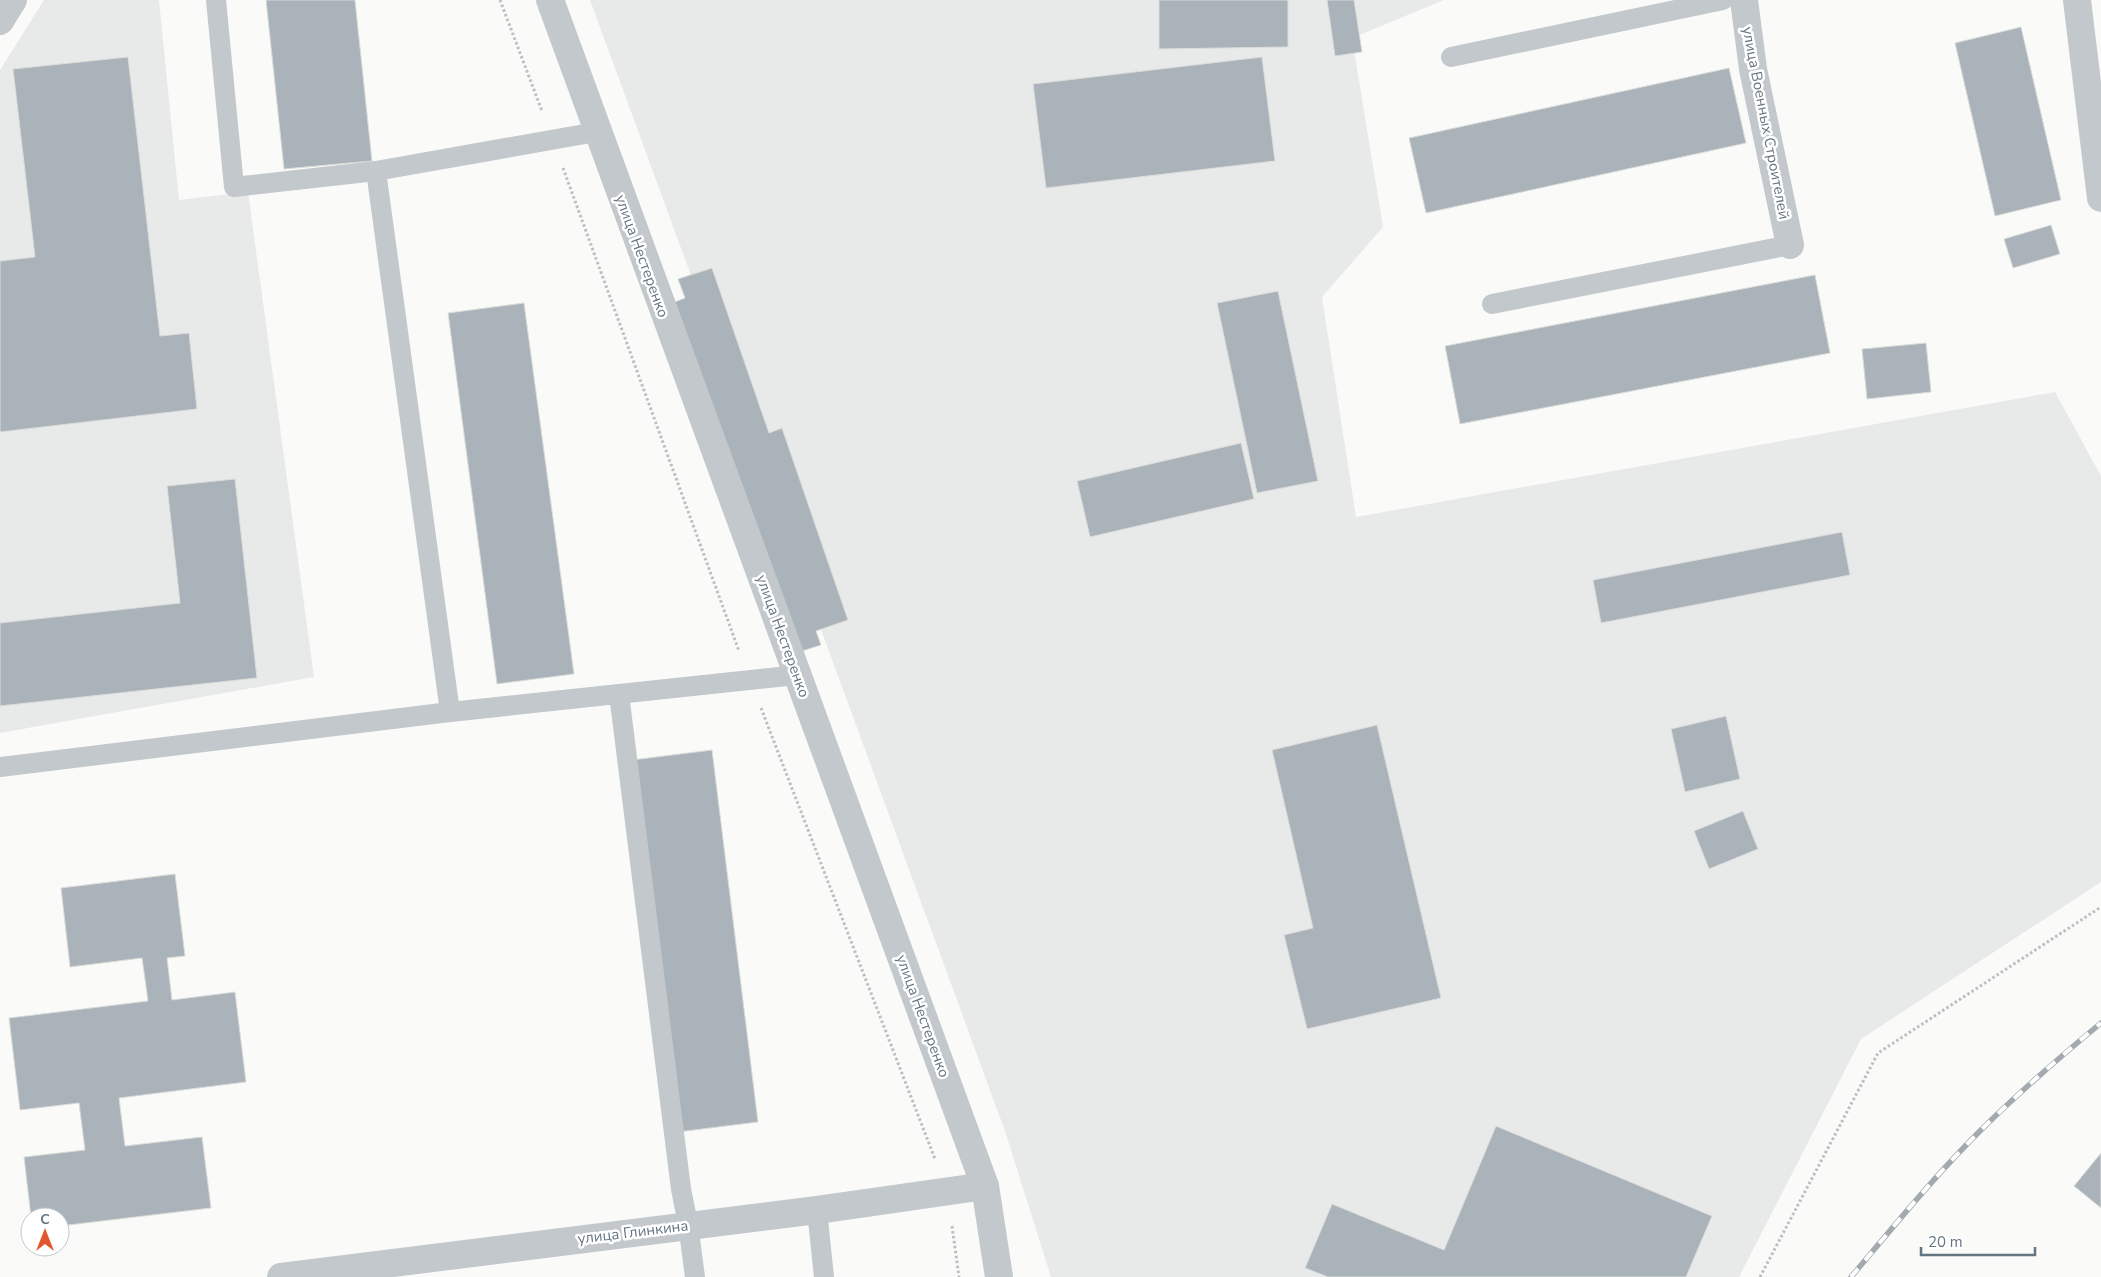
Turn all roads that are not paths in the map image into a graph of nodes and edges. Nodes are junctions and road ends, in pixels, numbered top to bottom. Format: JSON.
{"nodes":[{"id":1,"x":13,"y":0,"type":"edge"},
{"id":2,"x":216,"y":0,"type":"edge"},
{"id":3,"x":550,"y":0,"type":"edge"},
{"id":4,"x":1723,"y":0,"type":"edge"},
{"id":5,"x":1744,"y":0,"type":"edge"},
{"id":6,"x":2077,"y":0,"type":"edge"},
{"id":7,"x":0,"y":21,"type":"edge"},
{"id":8,"x":1450,"y":57,"type":"dead end"},
{"id":9,"x":596,"y":132,"type":"junction"},
{"id":10,"x":376,"y":171,"type":"junction"},
{"id":11,"x":2101,"y":198,"type":"edge"},
{"id":12,"x":1790,"y":245,"type":"joint"},
{"id":13,"x":1492,"y":304,"type":"dead end"},
{"id":14,"x":797,"y":675,"type":"junction"},
{"id":15,"x":619,"y":694,"type":"junction"},
{"id":16,"x":450,"y":712,"type":"junction"},
{"id":17,"x":0,"y":767,"type":"edge"},
{"id":18,"x":985,"y":1186,"type":"junction"},
{"id":19,"x":817,"y":1210,"type":"junction"},
{"id":20,"x":688,"y":1224,"type":"junction"},
{"id":21,"x":281,"y":1277,"type":"edge"},
{"id":22,"x":695,"y":1277,"type":"edge"},
{"id":23,"x":824,"y":1277,"type":"edge"},
{"id":24,"x":999,"y":1277,"type":"edge"}],
"edges":[{"from":1,"to":7,"type":"street"},
{"from":2,"to":10,"type":"lane"},
{"from":3,"to":9,"type":"street","name":"улица Нестеренко"},
{"from":4,"to":8,"type":"lane"},
{"from":5,"to":12,"type":"street","name":"улица Военных Строителей"},
{"from":6,"to":11,"type":"street"},
{"from":9,"to":10,"type":"lane"},
{"from":9,"to":14,"type":"street","name":"улица Нестеренко"},
{"from":10,"to":16,"type":"lane"},
{"from":12,"to":13,"type":"lane"},
{"from":14,"to":15,"type":"lane"},
{"from":14,"to":18,"type":"street","name":"улица Нестеренко"},
{"from":15,"to":16,"type":"lane"},
{"from":15,"to":20,"type":"lane"},
{"from":16,"to":17,"type":"lane"},
{"from":18,"to":19,"type":"street","name":"улица Глинкина"},
{"from":18,"to":24,"type":"street","name":"улица Нестеренко"},
{"from":19,"to":20,"type":"street","name":"улица Глинкина"},
{"from":19,"to":23,"type":"lane"},
{"from":20,"to":21,"type":"street","name":"улица Глинкина"},
{"from":20,"to":22,"type":"lane"}]}
